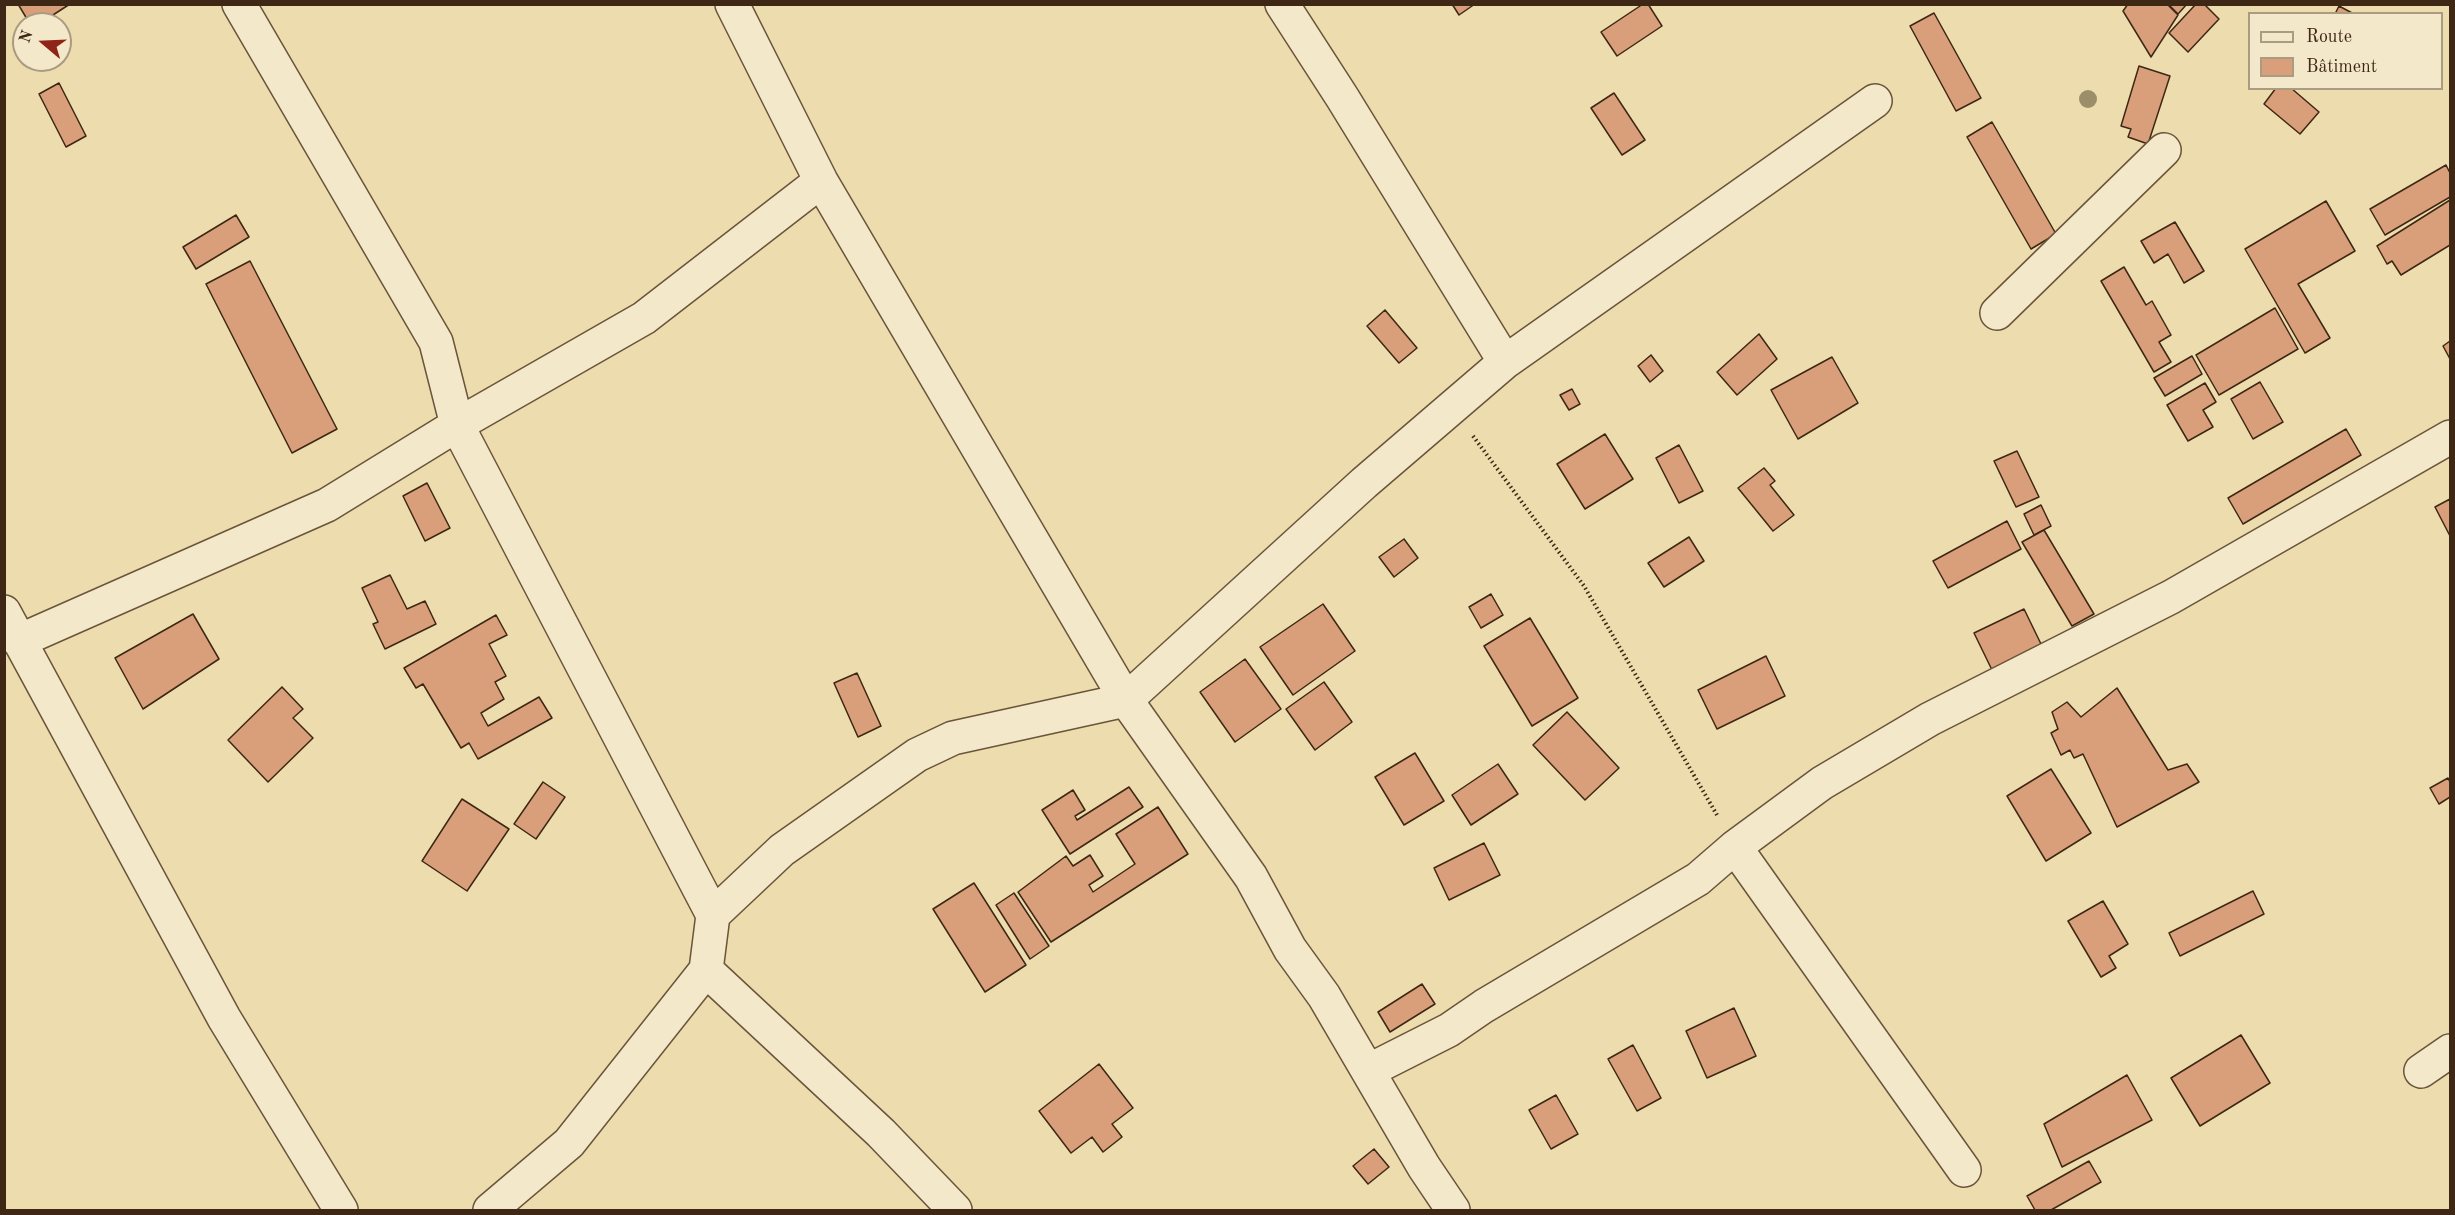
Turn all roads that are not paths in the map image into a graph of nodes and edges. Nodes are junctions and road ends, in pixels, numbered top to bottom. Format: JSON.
{"nodes":[{"id":1,"x":239,"y":4,"type":"edge"},
{"id":2,"x":732,"y":4,"type":"edge"},
{"id":3,"x":1282,"y":4,"type":"edge"},
{"id":4,"x":1875,"y":101,"type":"dead end"},
{"id":5,"x":2164,"y":150,"type":"dead end"},
{"id":6,"x":821,"y":181,"type":"junction"},
{"id":7,"x":1997,"y":313,"type":"dead end"},
{"id":8,"x":1505,"y":362,"type":"junction"},
{"id":9,"x":457,"y":424,"type":"junction"},
{"id":10,"x":2451,"y":437,"type":"edge"},
{"id":11,"x":12,"y":627,"type":"edge"},
{"id":12,"x":1126,"y":700,"type":"junction"},
{"id":13,"x":1735,"y":847,"type":"junction"},
{"id":14,"x":713,"y":915,"type":"junction"},
{"id":15,"x":706,"y":970,"type":"junction"},
{"id":16,"x":2451,"y":1051,"type":"edge"},
{"id":17,"x":1368,"y":1071,"type":"junction"},
{"id":18,"x":2421,"y":1071,"type":"dead end"},
{"id":19,"x":1964,"y":1170,"type":"dead end"},
{"id":20,"x":340,"y":1210,"type":"edge"},
{"id":21,"x":490,"y":1210,"type":"edge"},
{"id":22,"x":955,"y":1210,"type":"edge"},
{"id":23,"x":1453,"y":1210,"type":"edge"}],
"edges":[{"from":1,"to":9,"type":"street"},
{"from":2,"to":6,"type":"street"},
{"from":3,"to":8,"type":"street"},
{"from":4,"to":8,"type":"street"},
{"from":5,"to":7,"type":"street"},
{"from":6,"to":9,"type":"street"},
{"from":6,"to":12,"type":"street"},
{"from":8,"to":12,"type":"street"},
{"from":9,"to":11,"type":"street"},
{"from":9,"to":14,"type":"street"},
{"from":10,"to":13,"type":"street"},
{"from":11,"to":20,"type":"street"},
{"from":12,"to":14,"type":"street"},
{"from":12,"to":17,"type":"street"},
{"from":13,"to":17,"type":"street"},
{"from":13,"to":19,"type":"street"},
{"from":14,"to":15,"type":"street"},
{"from":15,"to":21,"type":"street"},
{"from":15,"to":22,"type":"street"},
{"from":16,"to":18,"type":"street"},
{"from":17,"to":23,"type":"street"}]}
